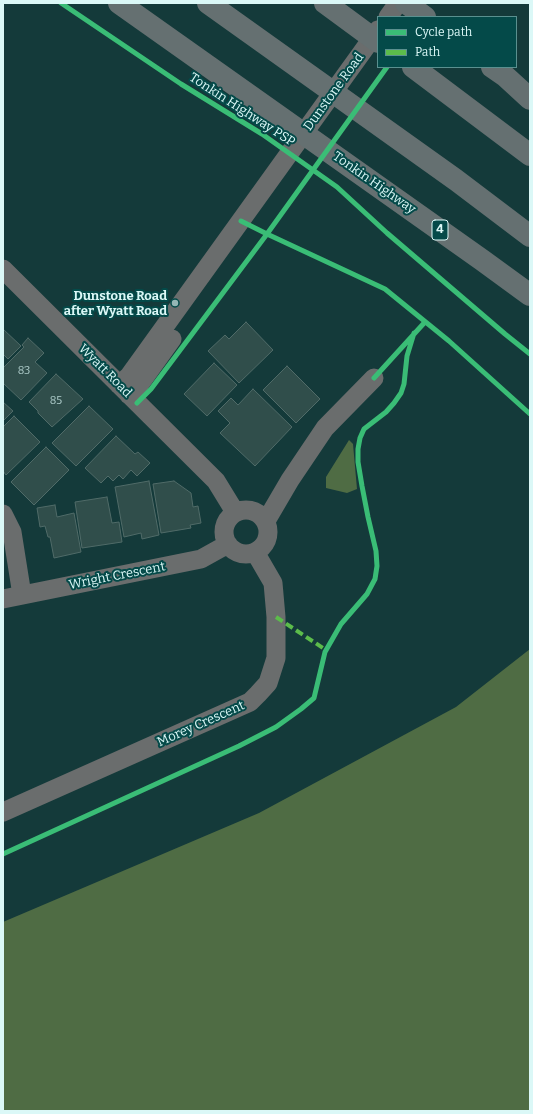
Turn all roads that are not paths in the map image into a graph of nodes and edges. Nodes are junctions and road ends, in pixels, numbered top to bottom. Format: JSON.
{"nodes":[{"id":1,"x":119,"y":3,"type":"edge"},
{"id":2,"x":208,"y":3,"type":"edge"},
{"id":3,"x":325,"y":3,"type":"edge"},
{"id":4,"x":398,"y":3,"type":"edge"},
{"id":5,"x":406,"y":3,"type":"edge"},
{"id":6,"x":414,"y":3,"type":"edge"},
{"id":7,"x":389,"y":16,"type":"edge"},
{"id":8,"x":404,"y":16,"type":"edge"},
{"id":9,"x":424,"y":16,"type":"edge"},
{"id":10,"x":377,"y":31,"type":"edge"},
{"id":11,"x":377,"y":41,"type":"edge"},
{"id":12,"x":377,"y":53,"type":"edge"},
{"id":13,"x":493,"y":68,"type":"edge"},
{"id":14,"x":417,"y":70,"type":"edge"},
{"id":15,"x":530,"y":99,"type":"edge"},
{"id":16,"x":530,"y":154,"type":"edge"},
{"id":17,"x":530,"y":236,"type":"edge"},
{"id":18,"x":3,"y":269,"type":"edge"},
{"id":19,"x":530,"y":295,"type":"edge"},
{"id":20,"x":374,"y":378,"type":"dead end"},
{"id":21,"x":124,"y":390,"type":"junction"},
{"id":22,"x":235,"y":512,"type":"junction"},
{"id":23,"x":3,"y":514,"type":"edge"},
{"id":24,"x":266,"y":521,"type":"junction"},
{"id":25,"x":228,"y":544,"type":"junction"},
{"id":26,"x":256,"y":552,"type":"junction"},
{"id":27,"x":22,"y":595,"type":"junction"},
{"id":28,"x":3,"y":599,"type":"edge"},
{"id":29,"x":3,"y":812,"type":"edge"}],
"edges":[{"from":1,"to":19,"type":"highway","name":"Tonkin Highway","number":"4"},
{"from":2,"to":17,"type":"highway"},
{"from":3,"to":11,"type":"highway"},
{"from":4,"to":7,"type":"street"},
{"from":5,"to":9,"type":"highway"},
{"from":6,"to":8,"type":"street"},
{"from":10,"to":21,"type":"street","name":"Dunstone Road"},
{"from":12,"to":21,"type":"street","name":"Dunstone Road"},
{"from":13,"to":15,"type":"highway"},
{"from":14,"to":16,"type":"highway"},
{"from":18,"to":21,"type":"street","name":"Wyatt Road"},
{"from":20,"to":24,"type":"street"},
{"from":21,"to":22,"type":"street","name":"Wyatt Road"},
{"from":22,"to":24,"type":"street"},
{"from":22,"to":25,"type":"street"},
{"from":23,"to":27,"type":"street"},
{"from":24,"to":26,"type":"street"},
{"from":25,"to":26,"type":"street"},
{"from":25,"to":27,"type":"street","name":"Wright Crescent"},
{"from":26,"to":29,"type":"street","name":"Morey Crescent"},
{"from":27,"to":28,"type":"street","name":"Wright Crescent"}]}
